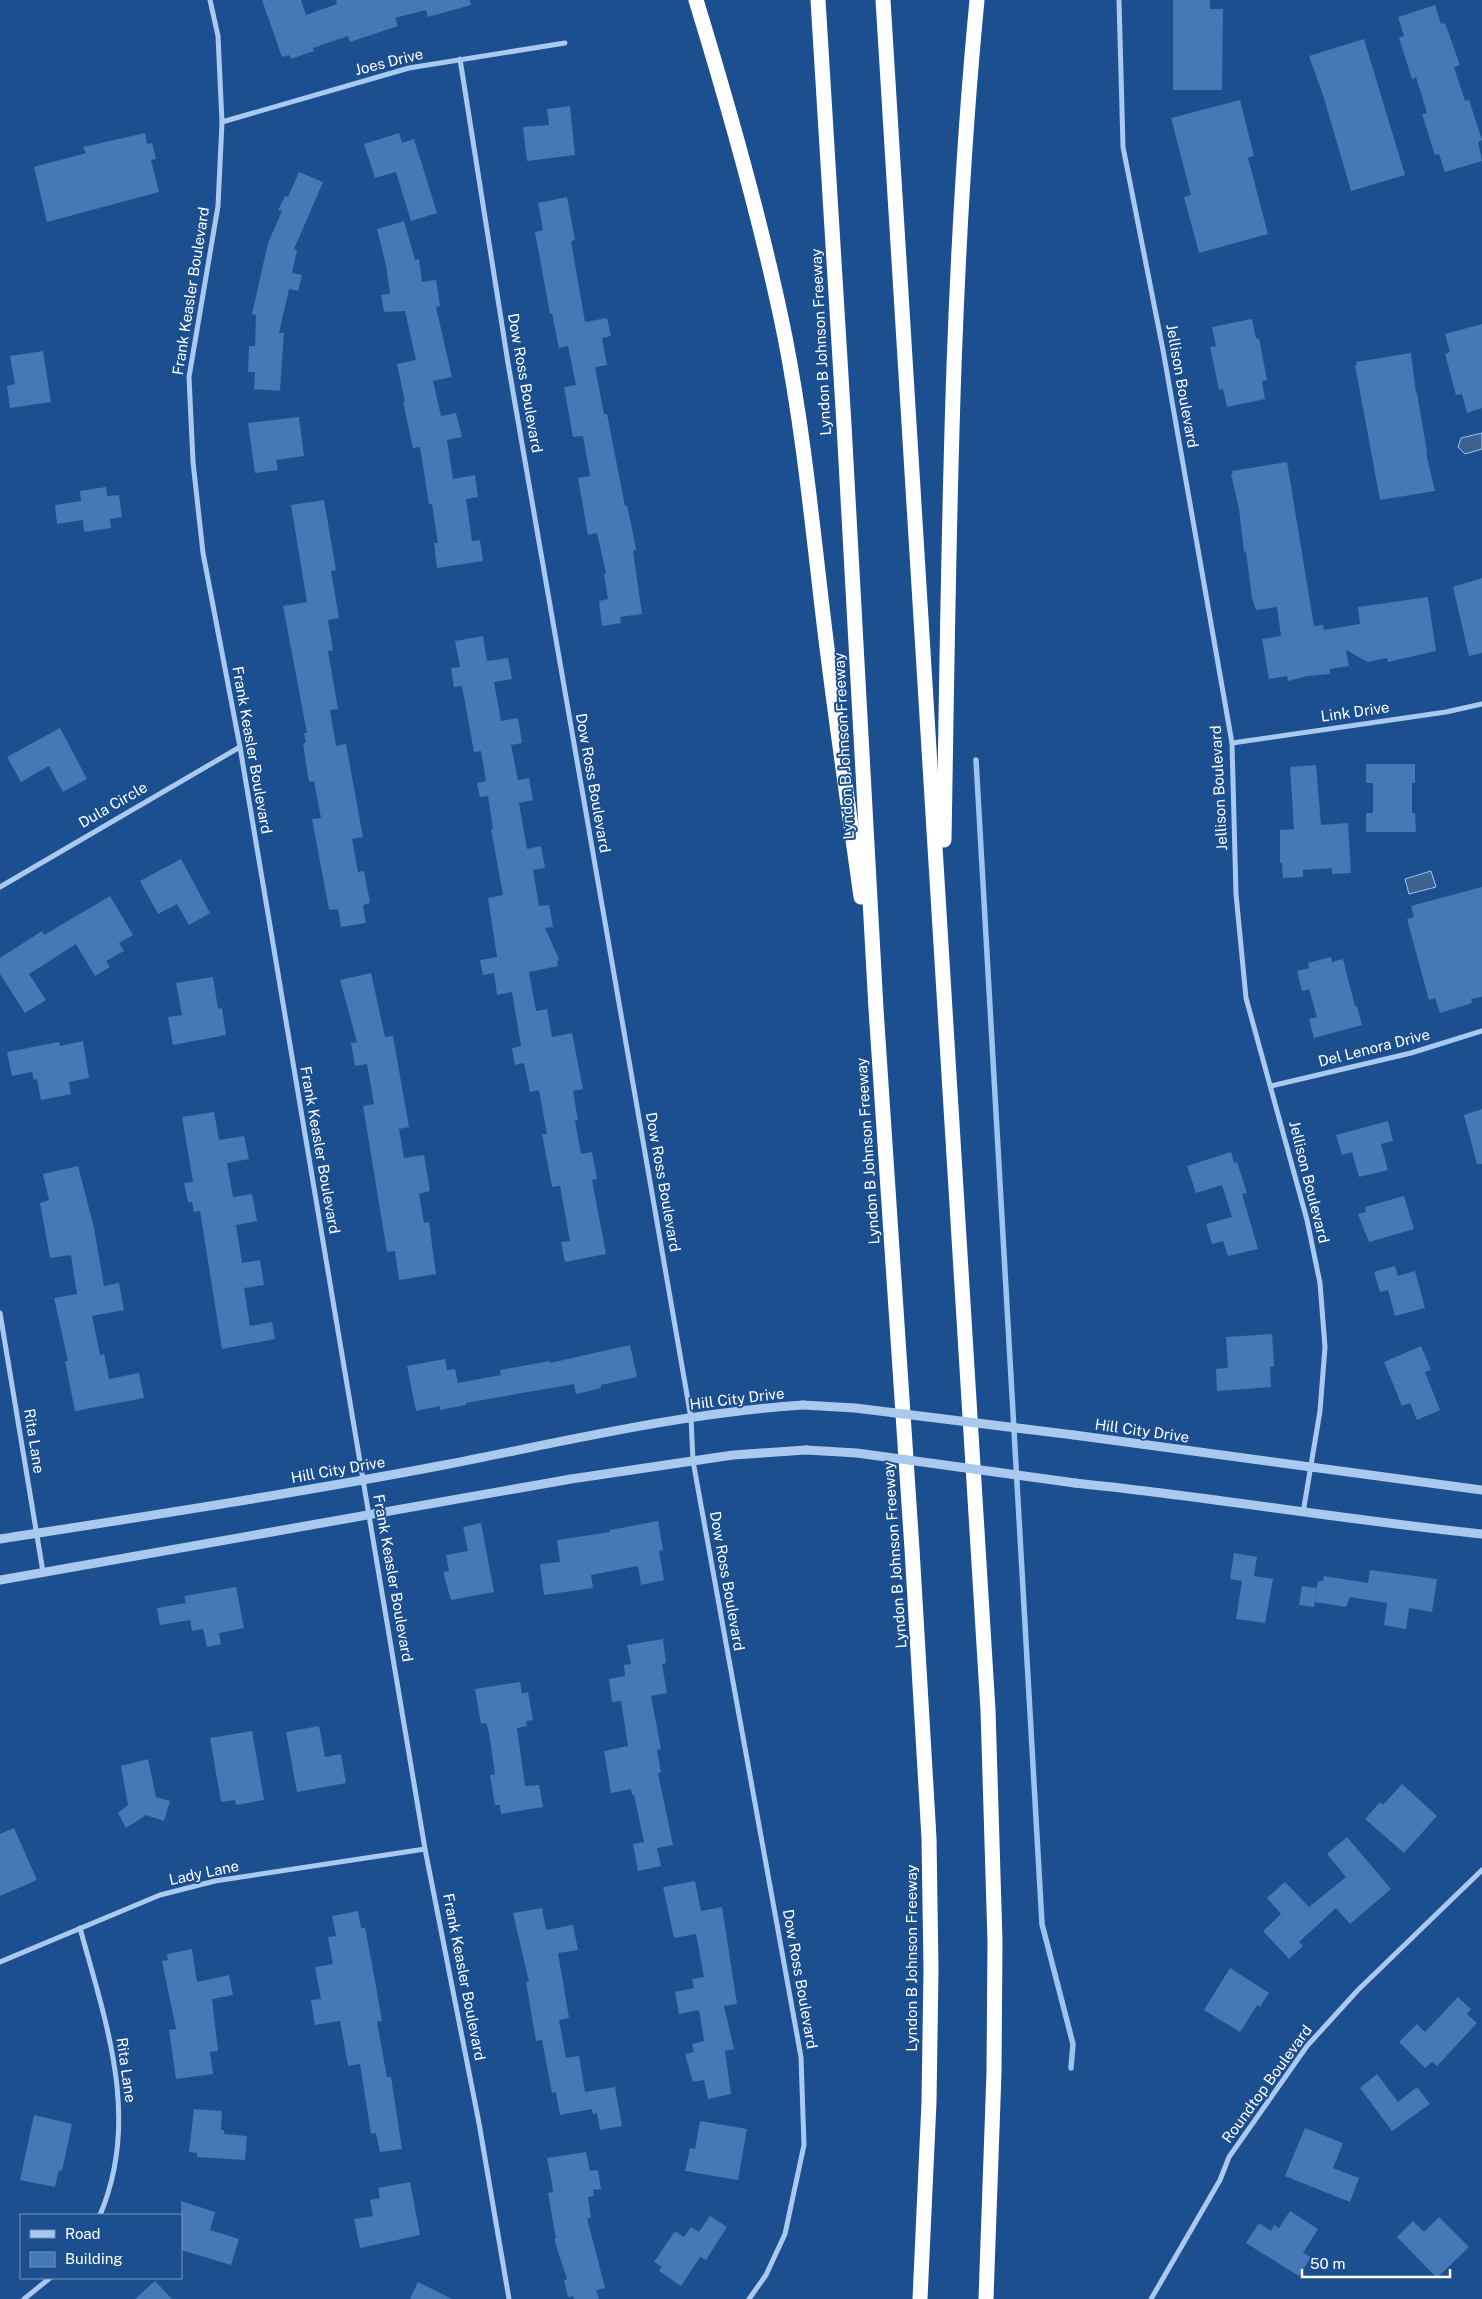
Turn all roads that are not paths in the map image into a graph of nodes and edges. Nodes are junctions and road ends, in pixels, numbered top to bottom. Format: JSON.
{"nodes":[{"id":1,"x":210,"y":0,"type":"edge"},
{"id":2,"x":696,"y":0,"type":"edge"},
{"id":3,"x":818,"y":0,"type":"edge"},
{"id":4,"x":883,"y":0,"type":"edge"},
{"id":5,"x":977,"y":0,"type":"edge"},
{"id":6,"x":1120,"y":0,"type":"edge"},
{"id":7,"x":565,"y":43,"type":"dead end"},
{"id":8,"x":460,"y":59,"type":"junction"},
{"id":9,"x":222,"y":122,"type":"junction"},
{"id":10,"x":1482,"y":704,"type":"edge"},
{"id":11,"x":1232,"y":743,"type":"junction"},
{"id":12,"x":240,"y":747,"type":"junction"},
{"id":13,"x":0,"y":887,"type":"edge"},
{"id":14,"x":942,"y":951,"type":"junction"},
{"id":15,"x":876,"y":1009,"type":"junction"},
{"id":16,"x":1482,"y":1031,"type":"edge"},
{"id":17,"x":1271,"y":1086,"type":"junction"},
{"id":18,"x":0,"y":1313,"type":"edge"},
{"id":19,"x":691,"y":1418,"type":"junction"},
{"id":20,"x":693,"y":1461,"type":"junction"},
{"id":21,"x":1310,"y":1468,"type":"junction"},
{"id":22,"x":363,"y":1480,"type":"junction"},
{"id":23,"x":1482,"y":1490,"type":"edge"},
{"id":24,"x":1303,"y":1513,"type":"junction"},
{"id":25,"x":370,"y":1516,"type":"junction"},
{"id":26,"x":37,"y":1533,"type":"junction"},
{"id":27,"x":1482,"y":1534,"type":"edge"},
{"id":28,"x":0,"y":1539,"type":"edge"},
{"id":29,"x":43,"y":1572,"type":"junction"},
{"id":30,"x":0,"y":1580,"type":"edge"},
{"id":31,"x":425,"y":1849,"type":"junction"},
{"id":32,"x":1482,"y":1870,"type":"edge"},
{"id":33,"x":80,"y":1928,"type":"junction"},
{"id":34,"x":0,"y":1962,"type":"edge"},
{"id":35,"x":100,"y":2214,"type":"edge"},
{"id":36,"x":49,"y":2279,"type":"edge"},
{"id":37,"x":24,"y":2299,"type":"edge"},
{"id":38,"x":509,"y":2299,"type":"edge"},
{"id":39,"x":749,"y":2299,"type":"edge"},
{"id":40,"x":920,"y":2299,"type":"edge"},
{"id":41,"x":986,"y":2299,"type":"edge"},
{"id":42,"x":1152,"y":2299,"type":"edge"}],
"edges":[{"from":1,"to":9,"type":"street","name":"Frank Keasler Boulevard"},
{"from":2,"to":15,"type":"highway"},
{"from":3,"to":15,"type":"highway","name":"Lyndon B Johnson Freeway"},
{"from":4,"to":14,"type":"highway"},
{"from":5,"to":14,"type":"highway"},
{"from":6,"to":11,"type":"street","name":"Jellison Boulevard"},
{"from":7,"to":8,"type":"street","name":"Joes Drive"},
{"from":8,"to":9,"type":"street","name":"Joes Drive"},
{"from":8,"to":19,"type":"street","name":"Dow Ross Boulevard"},
{"from":9,"to":12,"type":"street","name":"Frank Keasler Boulevard"},
{"from":10,"to":11,"type":"street","name":"Link Drive"},
{"from":11,"to":17,"type":"street","name":"Jellison Boulevard"},
{"from":12,"to":13,"type":"street","name":"Dula Circle"},
{"from":12,"to":22,"type":"street","name":"Frank Keasler Boulevard"},
{"from":14,"to":41,"type":"highway"},
{"from":15,"to":40,"type":"highway","name":"Lyndon B Johnson Freeway"},
{"from":16,"to":17,"type":"street","name":"Del Lenora Drive"},
{"from":17,"to":21,"type":"street","name":"Jellison Boulevard"},
{"from":18,"to":26,"type":"street","name":"Rita Lane"},
{"from":19,"to":20,"type":"street","name":"Dow Ross Boulevard"},
{"from":19,"to":21,"type":"street","name":"Hill City Drive","bridge":true},
{"from":19,"to":22,"type":"street","name":"Hill City Drive"},
{"from":20,"to":24,"type":"street","bridge":true},
{"from":20,"to":25,"type":"street"},
{"from":20,"to":39,"type":"street","name":"Dow Ross Boulevard"},
{"from":21,"to":23,"type":"street","name":"Hill City Drive"},
{"from":21,"to":24,"type":"street","name":"Jellison Boulevard"},
{"from":22,"to":25,"type":"street","name":"Frank Keasler Boulevard"},
{"from":22,"to":26,"type":"street","name":"Hill City Drive"},
{"from":24,"to":27,"type":"street"},
{"from":25,"to":29,"type":"street"},
{"from":25,"to":31,"type":"street","name":"Frank Keasler Boulevard"},
{"from":26,"to":28,"type":"street","name":"Hill City Drive"},
{"from":26,"to":29,"type":"street","name":"Rita Lane"},
{"from":29,"to":30,"type":"street"},
{"from":31,"to":33,"type":"street","name":"Lady Lane"},
{"from":31,"to":38,"type":"street","name":"Frank Keasler Boulevard"},
{"from":32,"to":42,"type":"street","name":"Roundtop Boulevard"},
{"from":33,"to":34,"type":"street","name":"Lady Lane"},
{"from":33,"to":35,"type":"street","name":"Rita Lane"},
{"from":36,"to":37,"type":"street"}]}
